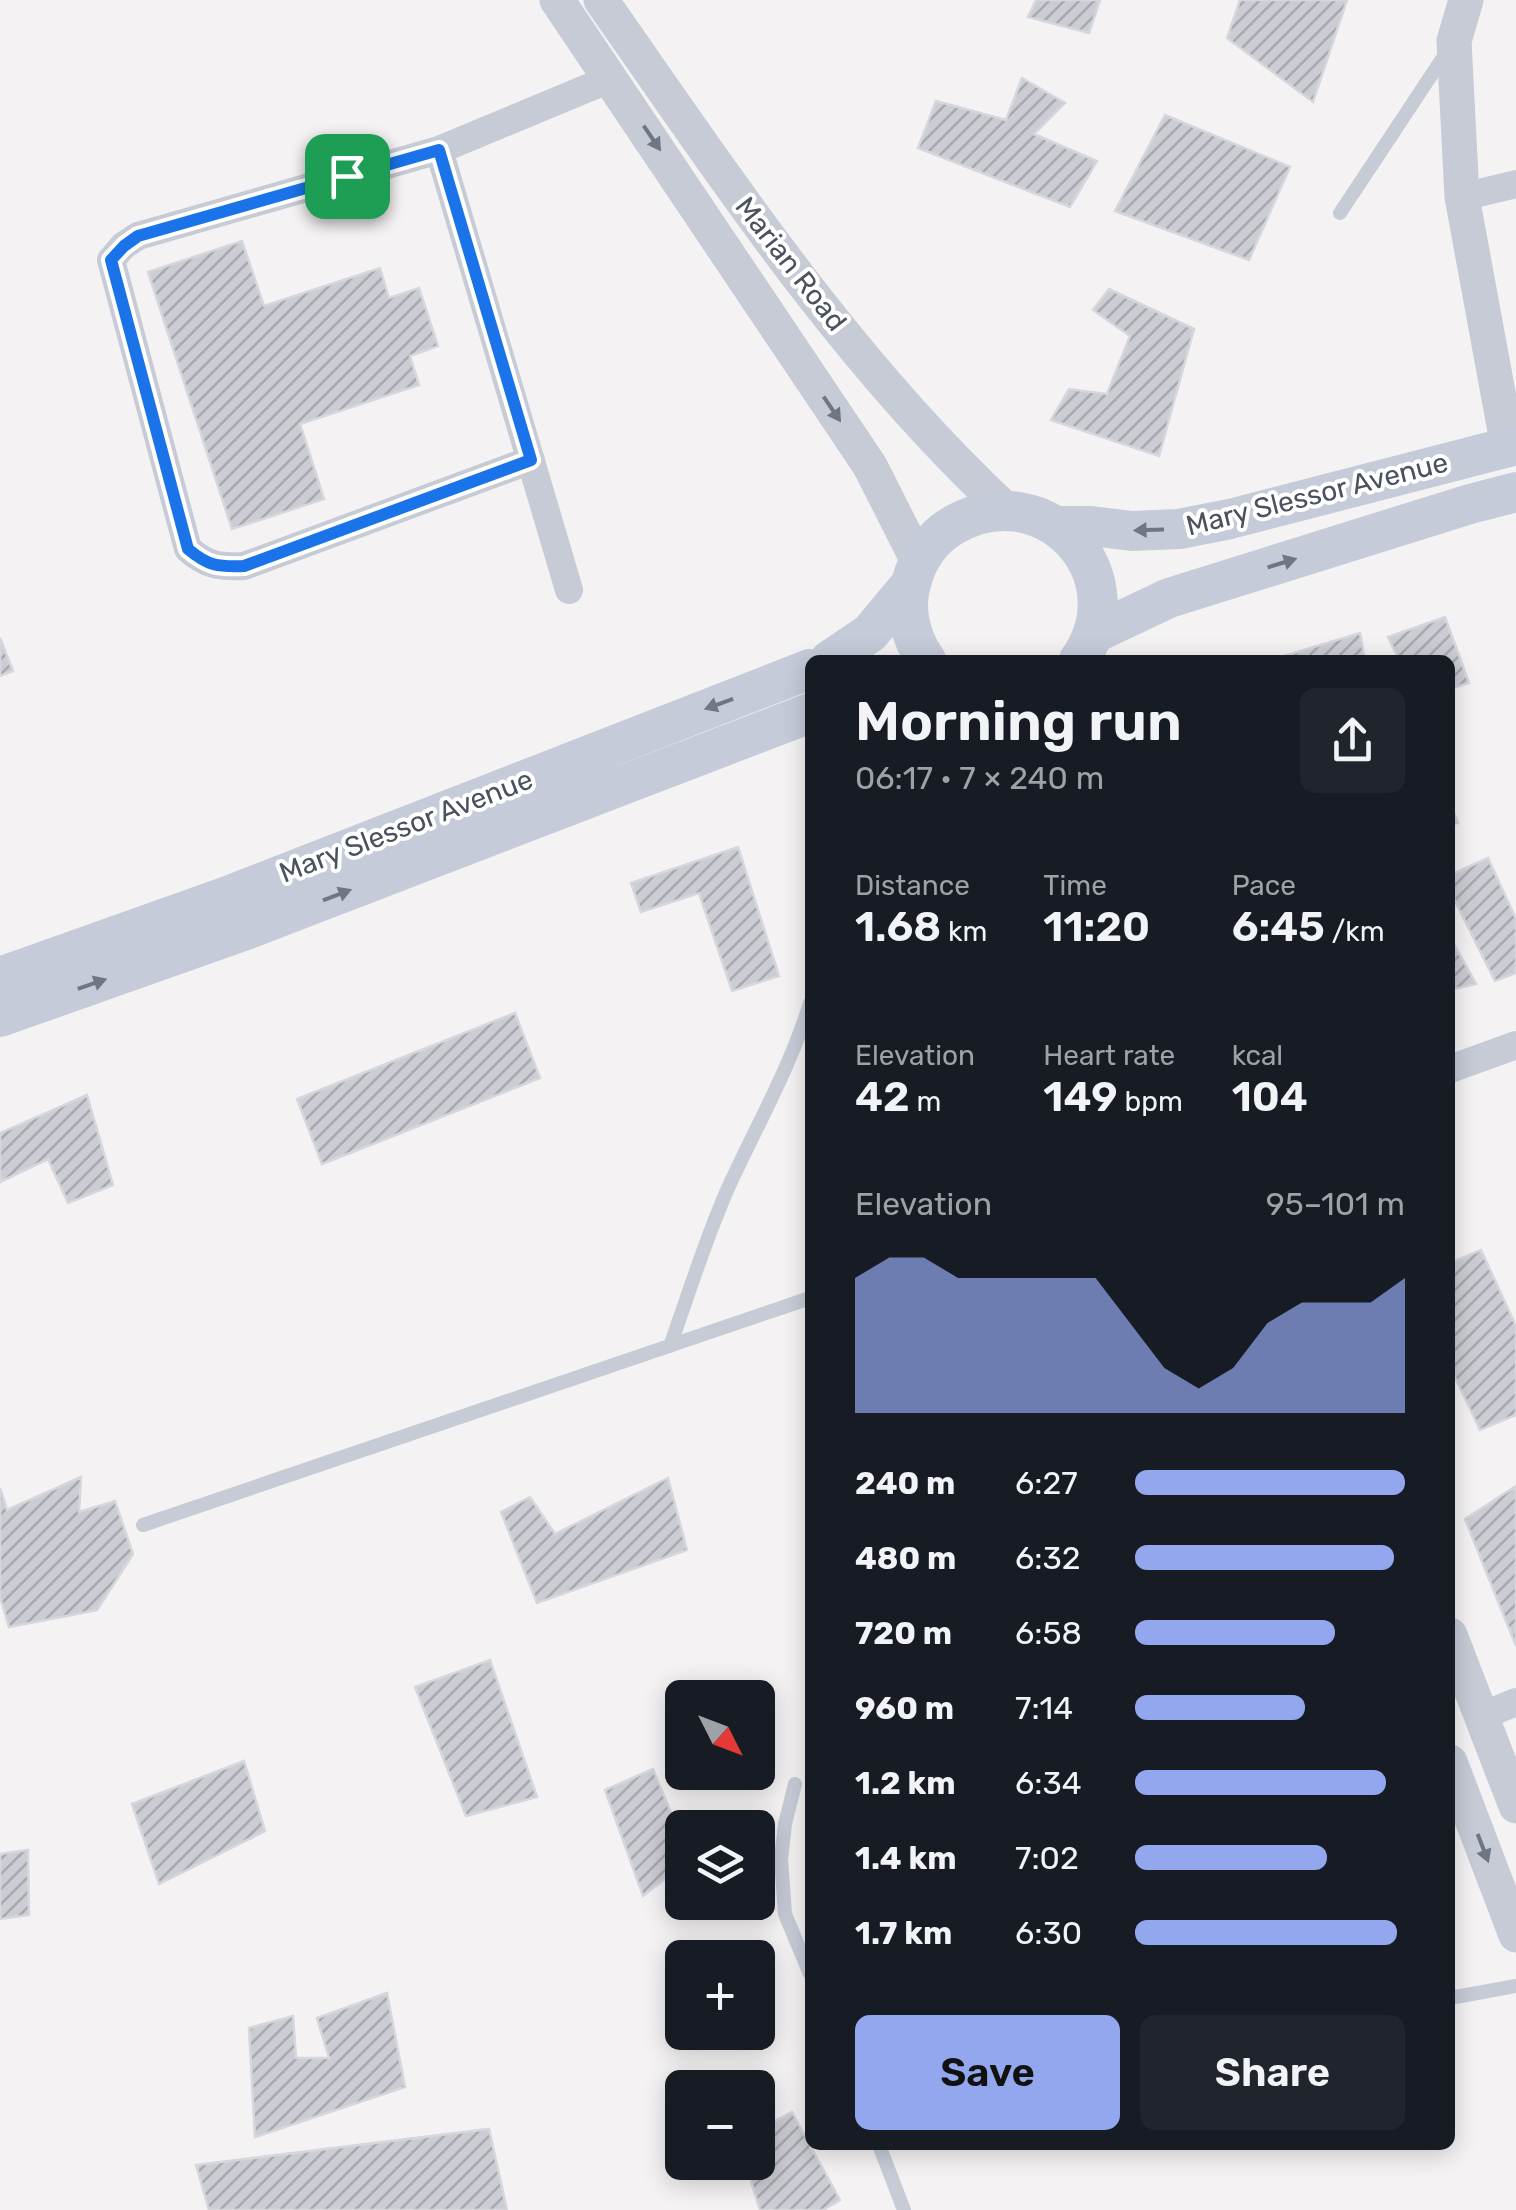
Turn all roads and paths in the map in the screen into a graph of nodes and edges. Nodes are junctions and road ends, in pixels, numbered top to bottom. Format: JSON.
{"nodes":[{"id":1,"x":557,"y":0,"type":"edge"},
{"id":2,"x":601,"y":0,"type":"edge"},
{"id":3,"x":1466,"y":0,"type":"edge"},
{"id":4,"x":1454,"y":40,"type":"junction"},
{"id":5,"x":612,"y":78,"type":"junction"},
{"id":6,"x":439,"y":150,"type":"junction"},
{"id":7,"x":1516,"y":184,"type":"edge"},
{"id":8,"x":1462,"y":197,"type":"junction"},
{"id":9,"x":1340,"y":213,"type":"dead end"},
{"id":10,"x":1512,"y":446,"type":"edge"},
{"id":11,"x":531,"y":460,"type":"junction"},
{"id":12,"x":1516,"y":492,"type":"edge"},
{"id":13,"x":1005,"y":509,"type":"junction"},
{"id":14,"x":1057,"y":526,"type":"junction"},
{"id":15,"x":914,"y":573,"type":"junction"},
{"id":16,"x":569,"y":590,"type":"dead end"},
{"id":17,"x":1086,"y":647,"type":"edge"},
{"id":18,"x":837,"y":655,"type":"edge"},
{"id":19,"x":923,"y":655,"type":"edge"},
{"id":20,"x":805,"y":672,"type":"edge"},
{"id":21,"x":805,"y":715,"type":"edge"},
{"id":22,"x":0,"y":977,"type":"edge"},
{"id":23,"x":0,"y":1017,"type":"edge"},
{"id":24,"x":805,"y":1020,"type":"edge"},
{"id":25,"x":1516,"y":1044,"type":"edge"},
{"id":26,"x":1455,"y":1067,"type":"edge"},
{"id":27,"x":805,"y":1300,"type":"edge"},
{"id":28,"x":670,"y":1346,"type":"junction"},
{"id":29,"x":143,"y":1525,"type":"dead end"},
{"id":30,"x":1455,"y":1648,"type":"edge"},
{"id":31,"x":1516,"y":1702,"type":"edge"},
{"id":32,"x":1482,"y":1716,"type":"junction"},
{"id":33,"x":1455,"y":1775,"type":"edge"},
{"id":34,"x":795,"y":1784,"type":"dead end"},
{"id":35,"x":1516,"y":1806,"type":"edge"},
{"id":36,"x":1516,"y":1935,"type":"edge"},
{"id":37,"x":805,"y":1962,"type":"edge"},
{"id":38,"x":1516,"y":1986,"type":"edge"},
{"id":39,"x":1455,"y":1997,"type":"edge"},
{"id":40,"x":881,"y":2150,"type":"edge"},
{"id":41,"x":904,"y":2210,"type":"edge"}],
"edges":[{"from":1,"to":5,"type":"street"},
{"from":2,"to":13,"type":"street","name":"Marian Road"},
{"from":3,"to":4,"type":"street"},
{"from":4,"to":8,"type":"street"},
{"from":4,"to":9,"type":"lane"},
{"from":5,"to":6,"type":"street"},
{"from":5,"to":15,"type":"street","one_way":true},
{"from":6,"to":11,"type":"street"},
{"from":6,"to":11,"type":"street"},
{"from":7,"to":8,"type":"street"},
{"from":8,"to":10,"type":"street"},
{"from":10,"to":14,"type":"main road","name":"Mary Slessor Avenue","one_way":true},
{"from":11,"to":16,"type":"street"},
{"from":17,"to":12,"type":"main road","name":"Mary Slessor Avenue","one_way":true},
{"from":13,"to":14,"type":"main road","name":"Mary Slessor Avenue"},
{"from":13,"to":15,"type":"main road"},
{"from":14,"to":17,"type":"main road"},
{"from":15,"to":18,"type":"main road"},
{"from":15,"to":19,"type":"main road"},
{"from":20,"to":22,"type":"main road","name":"Mary Slessor Avenue","one_way":true},
{"from":23,"to":21,"type":"main road","name":"Mary Slessor Avenue","one_way":true},
{"from":24,"to":28,"type":"lane"},
{"from":25,"to":26,"type":"street"},
{"from":27,"to":28,"type":"lane"},
{"from":28,"to":29,"type":"lane"},
{"from":30,"to":32,"type":"street"},
{"from":31,"to":32,"type":"street"},
{"from":32,"to":35,"type":"street"},
{"from":33,"to":36,"type":"street","one_way":true},
{"from":34,"to":37,"type":"lane"},
{"from":38,"to":39,"type":"lane"},
{"from":40,"to":41,"type":"lane"}]}
